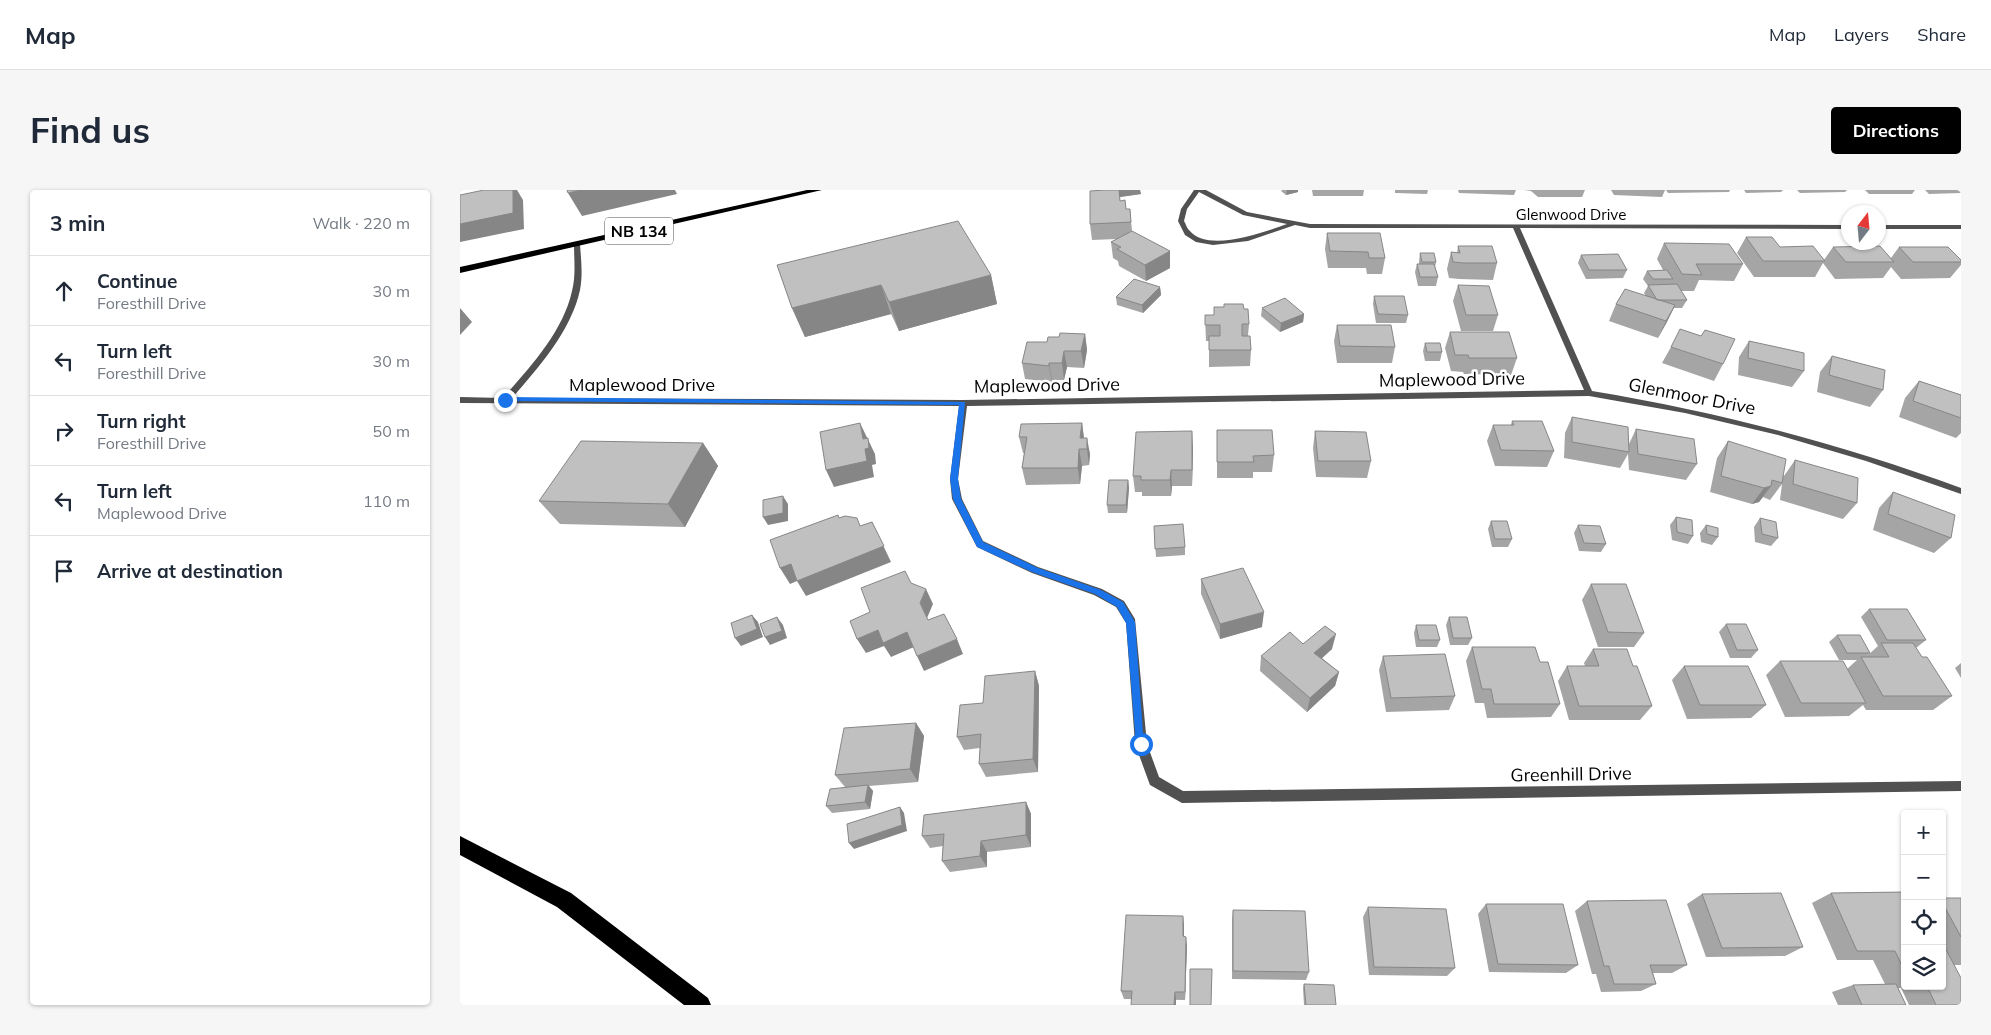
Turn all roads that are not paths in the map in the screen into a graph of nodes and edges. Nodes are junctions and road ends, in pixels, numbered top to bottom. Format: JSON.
{"nodes":[{"id":1,"x":818,"y":190,"type":"edge"},
{"id":2,"x":1197,"y":190,"type":"edge"},
{"id":3,"x":1201,"y":190,"type":"edge"},
{"id":4,"x":1293,"y":224,"type":"junction"},
{"id":5,"x":1961,"y":226,"type":"edge"},
{"id":6,"x":1516,"y":227,"type":"junction"},
{"id":7,"x":1841,"y":227,"type":"edge"},
{"id":8,"x":1886,"y":227,"type":"edge"},
{"id":9,"x":577,"y":244,"type":"junction"},
{"id":10,"x":460,"y":270,"type":"edge"},
{"id":11,"x":1589,"y":393,"type":"junction"},
{"id":12,"x":460,"y":400,"type":"edge"},
{"id":13,"x":505,"y":400,"type":"junction"},
{"id":14,"x":963,"y":403,"type":"junction"},
{"id":15,"x":1961,"y":491,"type":"edge"},
{"id":16,"x":1961,"y":786,"type":"edge"},
{"id":17,"x":460,"y":845,"type":"edge"},
{"id":18,"x":701,"y":1005,"type":"edge"}],
"edges":[{"from":1,"to":9,"type":"main road","number":"NB 134"},
{"from":2,"to":4,"type":"street","name":"Glenwood Drive"},
{"from":3,"to":4,"type":"street","name":"Glenwood Drive"},
{"from":4,"to":6,"type":"street","name":"Glenwood Drive"},
{"from":5,"to":8,"type":"street"},
{"from":6,"to":7,"type":"street","name":"Glenwood Drive"},
{"from":6,"to":11,"type":"street"},
{"from":9,"to":10,"type":"main road","number":"NB 134"},
{"from":9,"to":13,"type":"street"},
{"from":11,"to":14,"type":"street","name":"Maplewood Drive"},
{"from":11,"to":15,"type":"street","name":"Glenmoor Drive"},
{"from":12,"to":13,"type":"street","name":"Maplewood Drive"},
{"from":13,"to":14,"type":"street","name":"Maplewood Drive"},
{"from":14,"to":16,"type":"street","name":"Greenhill Drive"},
{"from":17,"to":18,"type":"highway"}]}
